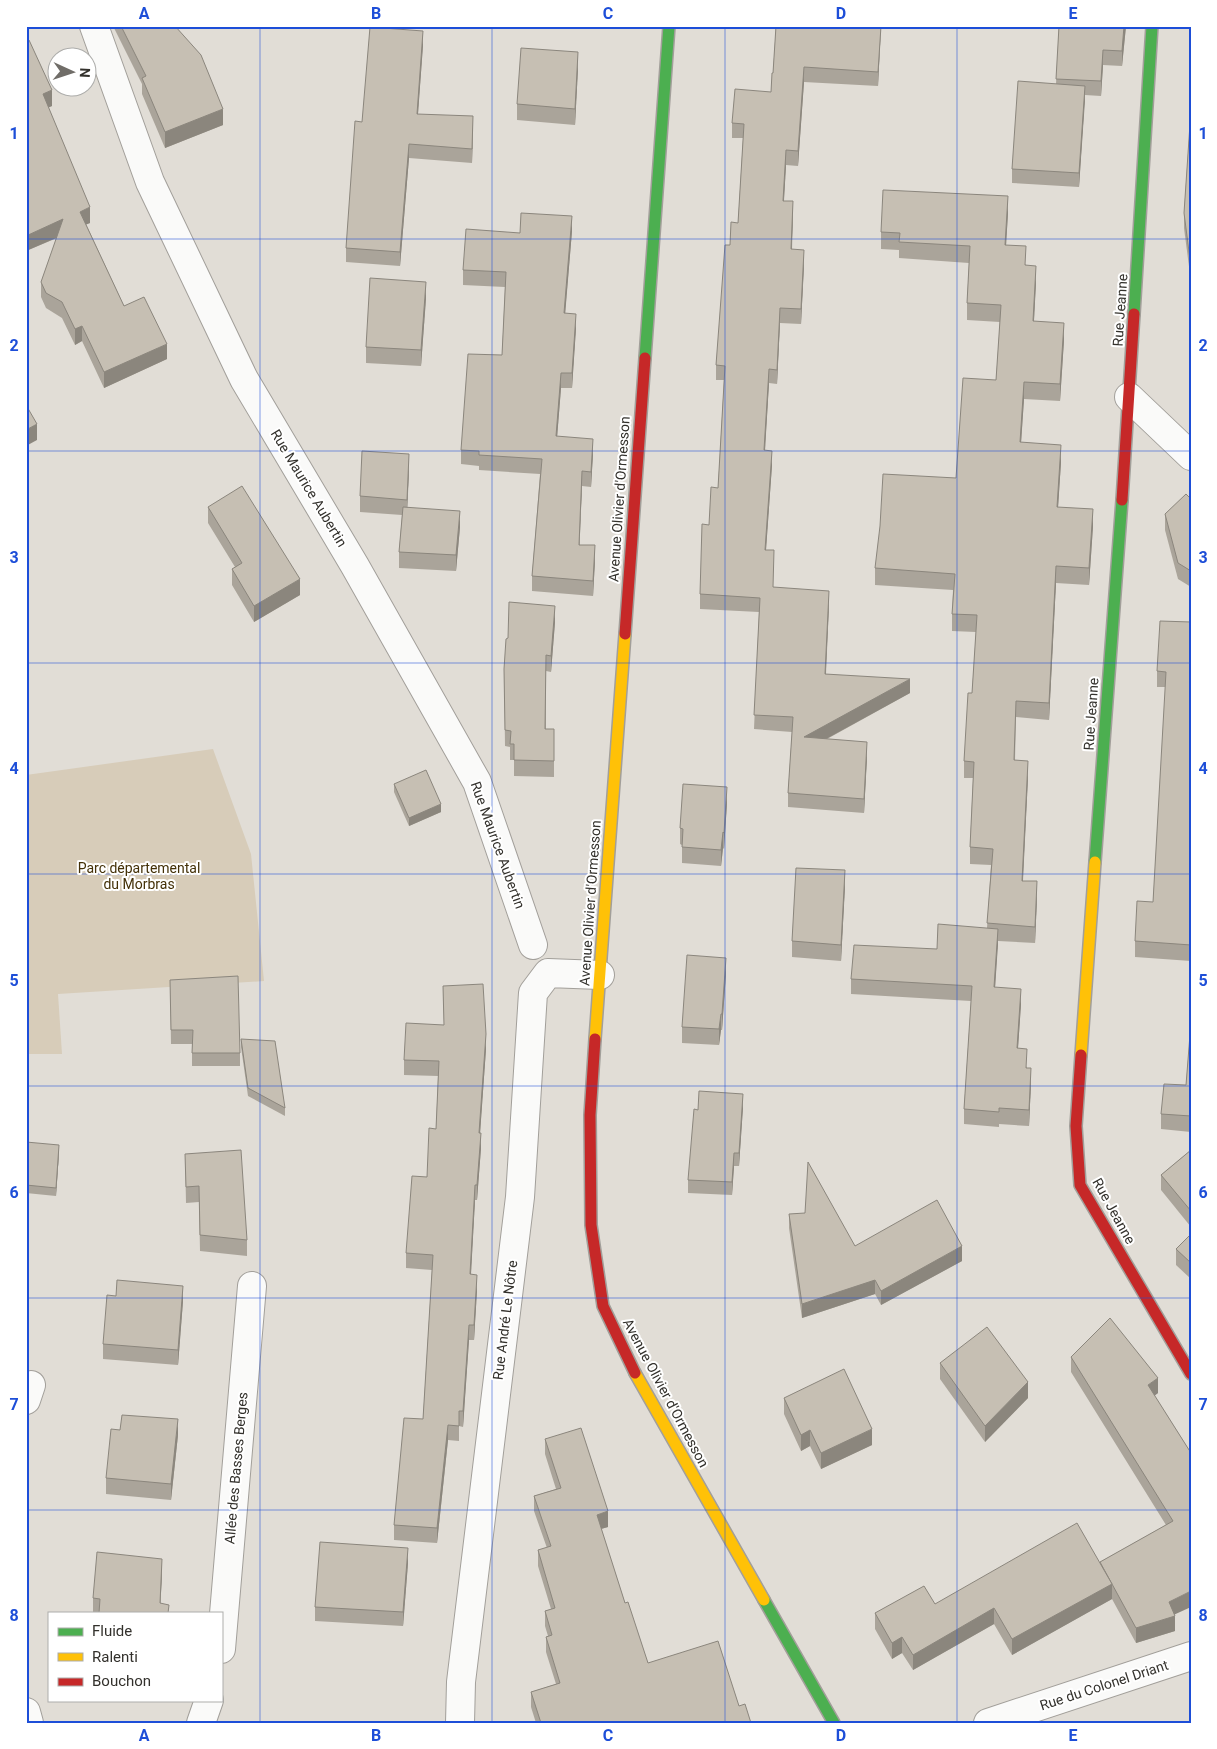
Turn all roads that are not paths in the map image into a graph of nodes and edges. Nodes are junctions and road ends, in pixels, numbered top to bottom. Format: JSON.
{"nodes":[{"id":1,"x":94,"y":26,"type":"edge"},
{"id":2,"x":669,"y":26,"type":"edge"},
{"id":3,"x":1152,"y":26,"type":"edge"},
{"id":4,"x":1129,"y":397,"type":"junction"},
{"id":5,"x":1191,"y":456,"type":"edge"},
{"id":6,"x":533,"y":945,"type":"dead end"},
{"id":7,"x":600,"y":975,"type":"junction"},
{"id":8,"x":252,"y":1286,"type":"dead end"},
{"id":9,"x":1191,"y":1374,"type":"edge"},
{"id":10,"x":222,"y":1637,"type":"edge"},
{"id":11,"x":1191,"y":1656,"type":"edge"},
{"id":12,"x":208,"y":1702,"type":"edge"},
{"id":13,"x":26,"y":1712,"type":"edge"},
{"id":14,"x":29,"y":1723,"type":"edge"},
{"id":15,"x":201,"y":1723,"type":"edge"},
{"id":16,"x":460,"y":1723,"type":"edge"},
{"id":17,"x":834,"y":1723,"type":"edge"},
{"id":18,"x":988,"y":1723,"type":"edge"}],
"edges":[{"from":1,"to":6,"type":"street","name":"Rue Maurice Aubertin"},
{"from":2,"to":7,"type":"main road","name":"Avenue Olivier d'Ormesson"},
{"from":3,"to":4,"type":"main road","name":"Rue Jeanne"},
{"from":4,"to":5,"type":"street"},
{"from":4,"to":9,"type":"main road","name":"Rue Jeanne"},
{"from":7,"to":16,"type":"street","name":"Rue André Le Nôtre"},
{"from":7,"to":17,"type":"main road","name":"Avenue Olivier d'Ormesson"},
{"from":8,"to":10,"type":"street","name":"Allée des Basses Berges"},
{"from":11,"to":18,"type":"street","name":"Rue du Colonel Driant"},
{"from":12,"to":15,"type":"street"},
{"from":13,"to":14,"type":"street"}]}
